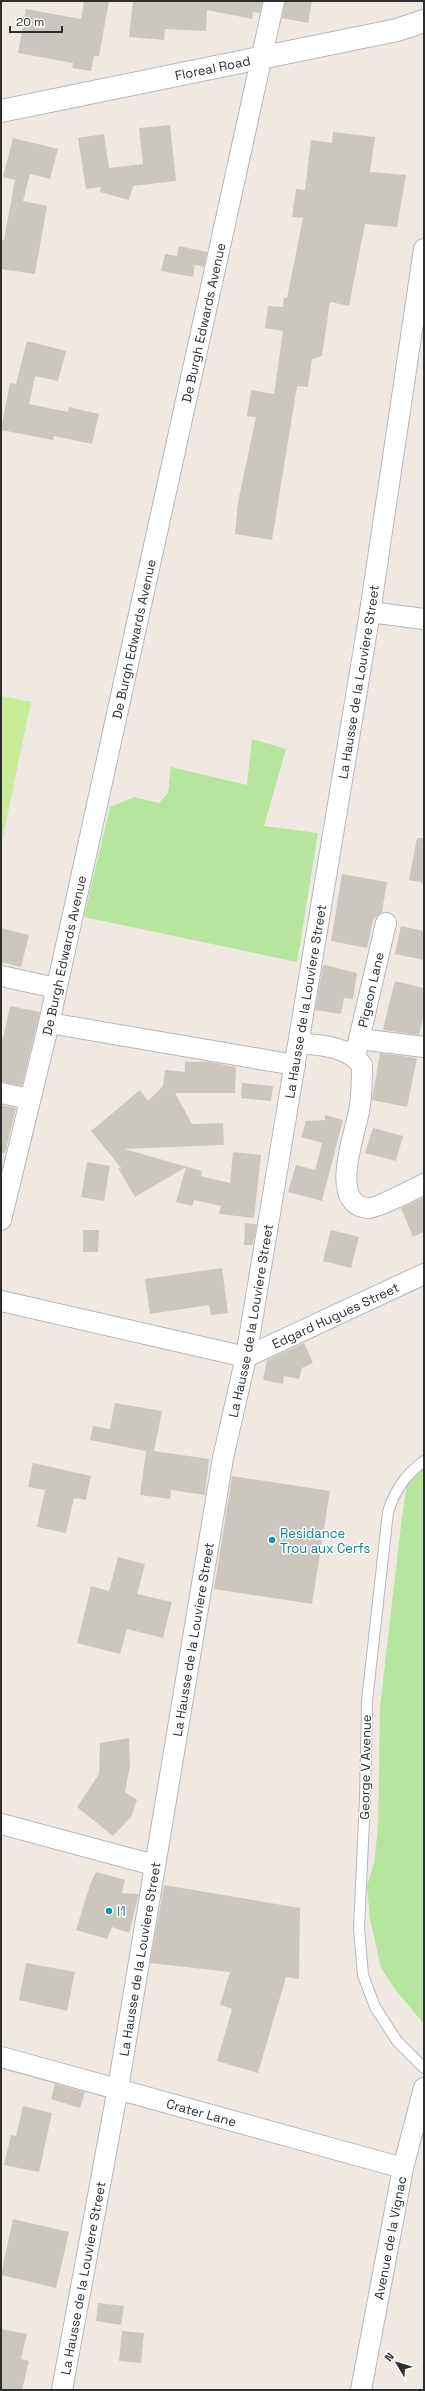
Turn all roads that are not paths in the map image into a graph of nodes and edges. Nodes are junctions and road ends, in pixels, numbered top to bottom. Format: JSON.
{"nodes":[{"id":1,"x":274,"y":1,"type":"edge"},
{"id":2,"x":424,"y":21,"type":"edge"},
{"id":3,"x":261,"y":57,"type":"junction"},
{"id":4,"x":1,"y":111,"type":"edge"},
{"id":5,"x":424,"y":249,"type":"edge"},
{"id":6,"x":370,"y":612,"type":"junction"},
{"id":7,"x":424,"y":620,"type":"edge"},
{"id":8,"x":386,"y":923,"type":"dead end"},
{"id":9,"x":1,"y":976,"type":"edge"},
{"id":10,"x":56,"y":988,"type":"junction"},
{"id":11,"x":48,"y":1023,"type":"junction"},
{"id":12,"x":299,"y":1043,"type":"junction"},
{"id":13,"x":424,"y":1047,"type":"edge"},
{"id":14,"x":359,"y":1054,"type":"junction"},
{"id":15,"x":295,"y":1065,"type":"junction"},
{"id":16,"x":1,"y":1093,"type":"edge"},
{"id":17,"x":30,"y":1099,"type":"junction"},
{"id":18,"x":424,"y":1184,"type":"edge"},
{"id":19,"x":2,"y":1212,"type":"edge"},
{"id":20,"x":424,"y":1274,"type":"edge"},
{"id":21,"x":1,"y":1301,"type":"edge"},
{"id":22,"x":246,"y":1358,"type":"junction"},
{"id":23,"x":424,"y":1461,"type":"edge"},
{"id":24,"x":1,"y":1824,"type":"edge"},
{"id":25,"x":154,"y":1865,"type":"junction"},
{"id":26,"x":1,"y":2057,"type":"edge"},
{"id":27,"x":424,"y":2068,"type":"edge"},
{"id":28,"x":118,"y":2088,"type":"junction"},
{"id":29,"x":424,"y":2088,"type":"edge"},
{"id":30,"x":403,"y":2168,"type":"junction"},
{"id":31,"x":62,"y":2390,"type":"edge"},
{"id":32,"x":361,"y":2390,"type":"edge"}],
"edges":[{"from":1,"to":3,"type":"street","name":"De Burgh Edwards Avenue"},
{"from":2,"to":3,"type":"main road","name":"Floreal Road"},
{"from":3,"to":4,"type":"main road","name":"Floreal Road"},
{"from":3,"to":10,"type":"street","name":"De Burgh Edwards Avenue"},
{"from":5,"to":6,"type":"street","name":"La Hausse de la Louviere Street"},
{"from":6,"to":7,"type":"street"},
{"from":6,"to":12,"type":"street","name":"La Hausse de la Louviere Street"},
{"from":8,"to":14,"type":"street","name":"Pigeon Lane"},
{"from":9,"to":10,"type":"street"},
{"from":10,"to":11,"type":"street","name":"De Burgh Edwards Avenue"},
{"from":11,"to":15,"type":"street"},
{"from":11,"to":17,"type":"street","name":"De Burgh Edwards Avenue"},
{"from":12,"to":14,"type":"street"},
{"from":12,"to":15,"type":"street","name":"La Hausse de la Louviere Street"},
{"from":13,"to":14,"type":"street"},
{"from":14,"to":18,"type":"street","name":"Pigeon Lane"},
{"from":15,"to":22,"type":"street","name":"La Hausse de la Louviere Street"},
{"from":16,"to":17,"type":"street"},
{"from":17,"to":19,"type":"street","name":"De Burgh Edwards Avenue"},
{"from":20,"to":22,"type":"street","name":"Edgard Hugues Street"},
{"from":21,"to":22,"type":"street"},
{"from":22,"to":25,"type":"street","name":"La Hausse de la Louviere Street"},
{"from":23,"to":27,"type":"lane","name":"George V Avenue"},
{"from":24,"to":25,"type":"street"},
{"from":25,"to":28,"type":"street","name":"La Hausse de la Louviere Street"},
{"from":26,"to":28,"type":"street","name":"Crater Lane"},
{"from":28,"to":30,"type":"street","name":"Crater Lane"},
{"from":28,"to":31,"type":"street","name":"La Hausse de la Louviere Street"},
{"from":29,"to":30,"type":"street","name":"Avenue de la Vignac"},
{"from":30,"to":32,"type":"street","name":"Avenue de la Vignac"}]}
